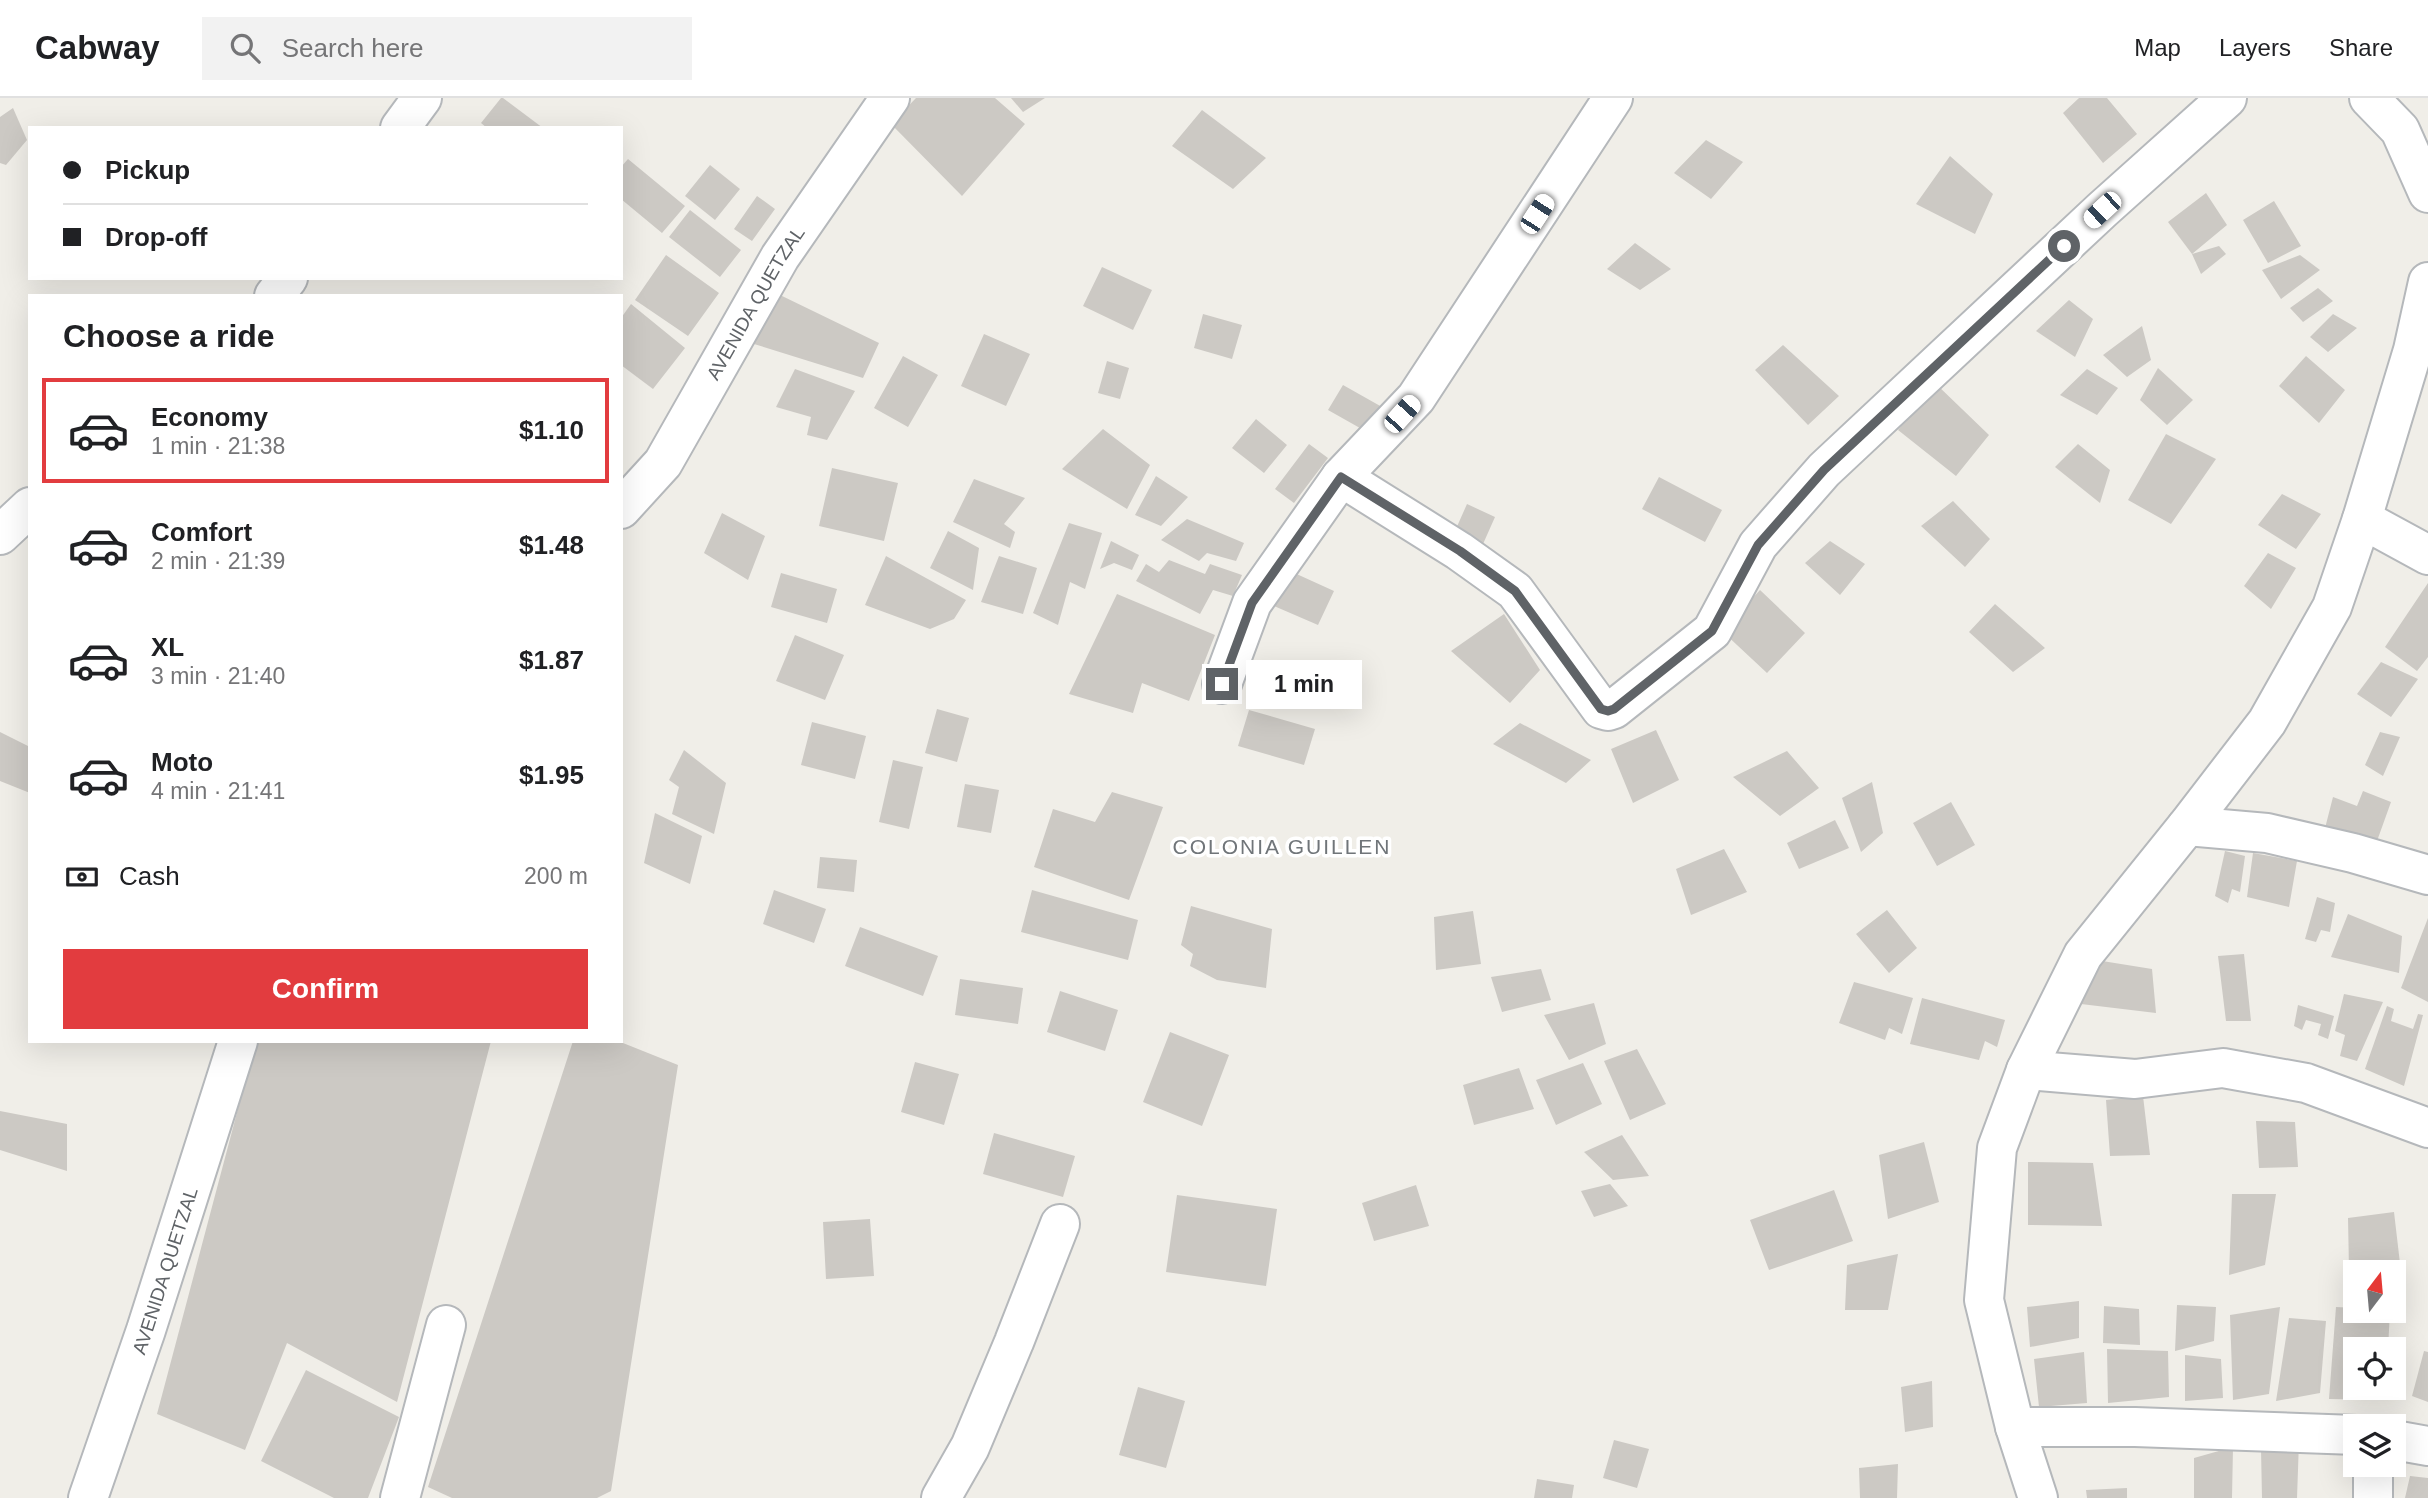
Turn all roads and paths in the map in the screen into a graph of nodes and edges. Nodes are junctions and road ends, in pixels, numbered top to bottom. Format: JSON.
{"nodes":[{"id":1,"x":422,"y":98,"type":"edge"},
{"id":2,"x":890,"y":98,"type":"edge"},
{"id":3,"x":1613,"y":98,"type":"edge"},
{"id":4,"x":2227,"y":98,"type":"edge"},
{"id":5,"x":2369,"y":98,"type":"edge"},
{"id":6,"x":401,"y":126,"type":"edge"},
{"id":7,"x":2428,"y":193,"type":"edge"},
{"id":8,"x":286,"y":280,"type":"edge"},
{"id":9,"x":2428,"y":282,"type":"edge"},
{"id":10,"x":276,"y":294,"type":"edge"},
{"id":11,"x":2420,"y":356,"type":"edge"},
{"id":12,"x":1341,"y":477,"type":"junction"},
{"id":13,"x":623,"y":507,"type":"edge"},
{"id":14,"x":28,"y":509,"type":"edge"},
{"id":15,"x":2362,"y":519,"type":"junction"},
{"id":16,"x":0,"y":535,"type":"edge"},
{"id":17,"x":2428,"y":555,"type":"edge"},
{"id":18,"x":1222,"y":684,"type":"dead end"},
{"id":19,"x":2187,"y":826,"type":"junction"},
{"id":20,"x":2428,"y":875,"type":"edge"},
{"id":21,"x":237,"y":1043,"type":"edge"},
{"id":22,"x":2026,"y":1070,"type":"junction"},
{"id":23,"x":2428,"y":1128,"type":"edge"},
{"id":24,"x":1060,"y":1224,"type":"dead end"},
{"id":25,"x":446,"y":1325,"type":"dead end"},
{"id":26,"x":2015,"y":1427,"type":"junction"},
{"id":27,"x":2343,"y":1435,"type":"edge"},
{"id":28,"x":2406,"y":1442,"type":"edge"},
{"id":29,"x":2428,"y":1446,"type":"edge"},
{"id":30,"x":2373,"y":1477,"type":"edge"},
{"id":31,"x":88,"y":1498,"type":"edge"},
{"id":32,"x":400,"y":1498,"type":"edge"},
{"id":33,"x":941,"y":1498,"type":"edge"},
{"id":34,"x":2038,"y":1498,"type":"edge"},
{"id":35,"x":2373,"y":1498,"type":"edge"}],
"edges":[{"from":1,"to":6,"type":"street"},
{"from":2,"to":13,"type":"street","name":"AVENIDA QUETZAL"},
{"from":3,"to":12,"type":"street"},
{"from":4,"to":12,"type":"street"},
{"from":5,"to":7,"type":"street"},
{"from":8,"to":10,"type":"street"},
{"from":9,"to":11,"type":"street"},
{"from":11,"to":15,"type":"street"},
{"from":12,"to":18,"type":"street"},
{"from":14,"to":16,"type":"street"},
{"from":15,"to":17,"type":"street"},
{"from":15,"to":19,"type":"street"},
{"from":19,"to":20,"type":"street"},
{"from":19,"to":22,"type":"street"},
{"from":21,"to":31,"type":"street","name":"AVENIDA QUETZAL"},
{"from":22,"to":23,"type":"street"},
{"from":22,"to":26,"type":"street"},
{"from":24,"to":33,"type":"street"},
{"from":25,"to":32,"type":"street"},
{"from":26,"to":27,"type":"street"},
{"from":26,"to":34,"type":"street"},
{"from":28,"to":29,"type":"street"},
{"from":30,"to":35,"type":"street"}]}
